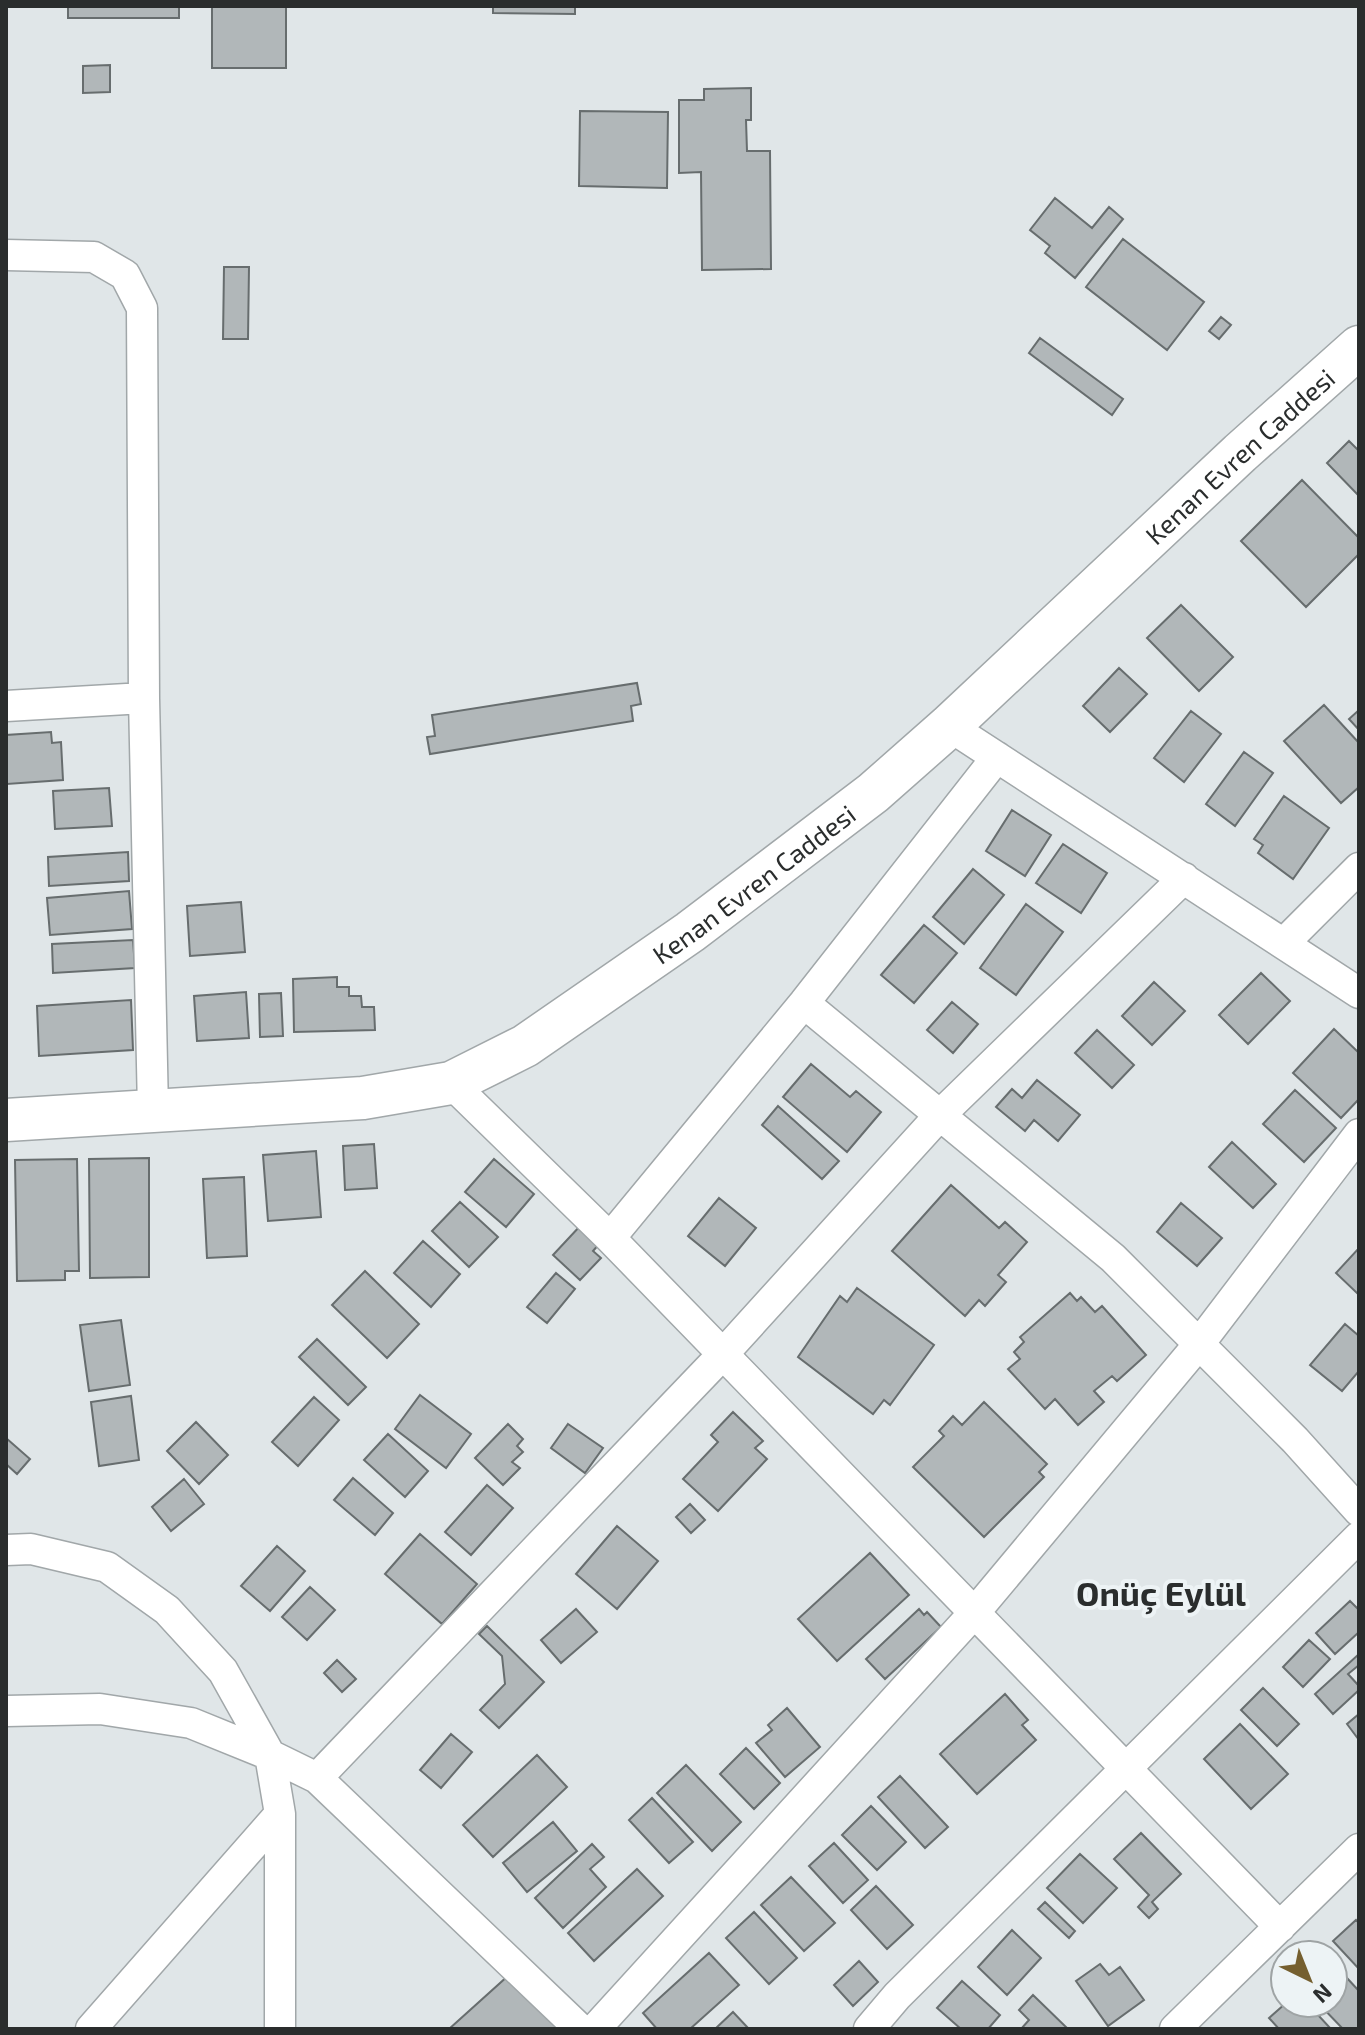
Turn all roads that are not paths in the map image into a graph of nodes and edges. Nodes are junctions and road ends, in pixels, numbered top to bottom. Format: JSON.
{"nodes":[{"id":1,"x":6,"y":255,"type":"edge"},
{"id":2,"x":1359,"y":347,"type":"edge"},
{"id":3,"x":144,"y":698,"type":"junction"},
{"id":4,"x":6,"y":706,"type":"edge"},
{"id":5,"x":949,"y":726,"type":"junction"},
{"id":6,"x":997,"y":757,"type":"junction"},
{"id":7,"x":1359,"y":868,"type":"edge"},
{"id":8,"x":1184,"y":878,"type":"junction"},
{"id":9,"x":1284,"y":943,"type":"junction"},
{"id":10,"x":1359,"y":993,"type":"edge"},
{"id":11,"x":804,"y":1003,"type":"junction"},
{"id":12,"x":451,"y":1083,"type":"junction"},
{"id":13,"x":153,"y":1110,"type":"junction"},
{"id":14,"x":940,"y":1115,"type":"junction"},
{"id":15,"x":6,"y":1120,"type":"edge"},
{"id":16,"x":1359,"y":1134,"type":"edge"},
{"id":17,"x":610,"y":1238,"type":"junction"},
{"id":18,"x":1199,"y":1344,"type":"junction"},
{"id":19,"x":723,"y":1354,"type":"junction"},
{"id":20,"x":1359,"y":1511,"type":"edge"},
{"id":21,"x":1359,"y":1537,"type":"edge"},
{"id":22,"x":6,"y":1550,"type":"edge"},
{"id":23,"x":975,"y":1612,"type":"junction"},
{"id":24,"x":6,"y":1711,"type":"edge"},
{"id":25,"x":270,"y":1755,"type":"junction"},
{"id":26,"x":1126,"y":1768,"type":"junction"},
{"id":27,"x":317,"y":1778,"type":"junction"},
{"id":28,"x":280,"y":1814,"type":"junction"},
{"id":29,"x":1359,"y":1849,"type":"edge"},
{"id":30,"x":1280,"y":1927,"type":"junction"},
{"id":31,"x":1187,"y":2025,"type":"edge"},
{"id":32,"x":91,"y":2029,"type":"edge"},
{"id":33,"x":280,"y":2029,"type":"edge"},
{"id":34,"x":580,"y":2029,"type":"edge"},
{"id":35,"x":595,"y":2029,"type":"edge"},
{"id":36,"x":869,"y":2029,"type":"edge"}],
"edges":[{"from":1,"to":3,"type":"street"},
{"from":2,"to":5,"type":"street","name":"Kenan Evren Caddesi"},
{"from":3,"to":4,"type":"street"},
{"from":3,"to":13,"type":"street"},
{"from":5,"to":6,"type":"street"},
{"from":5,"to":12,"type":"street","name":"Kenan Evren Caddesi"},
{"from":6,"to":8,"type":"street"},
{"from":6,"to":11,"type":"street"},
{"from":7,"to":9,"type":"street"},
{"from":8,"to":9,"type":"street"},
{"from":8,"to":14,"type":"street"},
{"from":9,"to":10,"type":"street"},
{"from":11,"to":14,"type":"street"},
{"from":11,"to":17,"type":"street"},
{"from":12,"to":13,"type":"street","name":"Kenan Evren Caddesi"},
{"from":12,"to":17,"type":"street"},
{"from":13,"to":15,"type":"street","name":"Kenan Evren Caddesi"},
{"from":14,"to":18,"type":"street"},
{"from":14,"to":19,"type":"street"},
{"from":16,"to":18,"type":"street"},
{"from":17,"to":19,"type":"street"},
{"from":18,"to":20,"type":"street"},
{"from":18,"to":23,"type":"street"},
{"from":19,"to":23,"type":"street"},
{"from":19,"to":27,"type":"street"},
{"from":21,"to":26,"type":"street"},
{"from":22,"to":25,"type":"street"},
{"from":23,"to":26,"type":"street"},
{"from":23,"to":35,"type":"street"},
{"from":24,"to":25,"type":"street"},
{"from":25,"to":27,"type":"street"},
{"from":25,"to":28,"type":"street"},
{"from":26,"to":30,"type":"street"},
{"from":26,"to":36,"type":"street"},
{"from":27,"to":34,"type":"street"},
{"from":28,"to":32,"type":"street"},
{"from":28,"to":33,"type":"street"},
{"from":29,"to":30,"type":"street"},
{"from":30,"to":31,"type":"street"}]}
